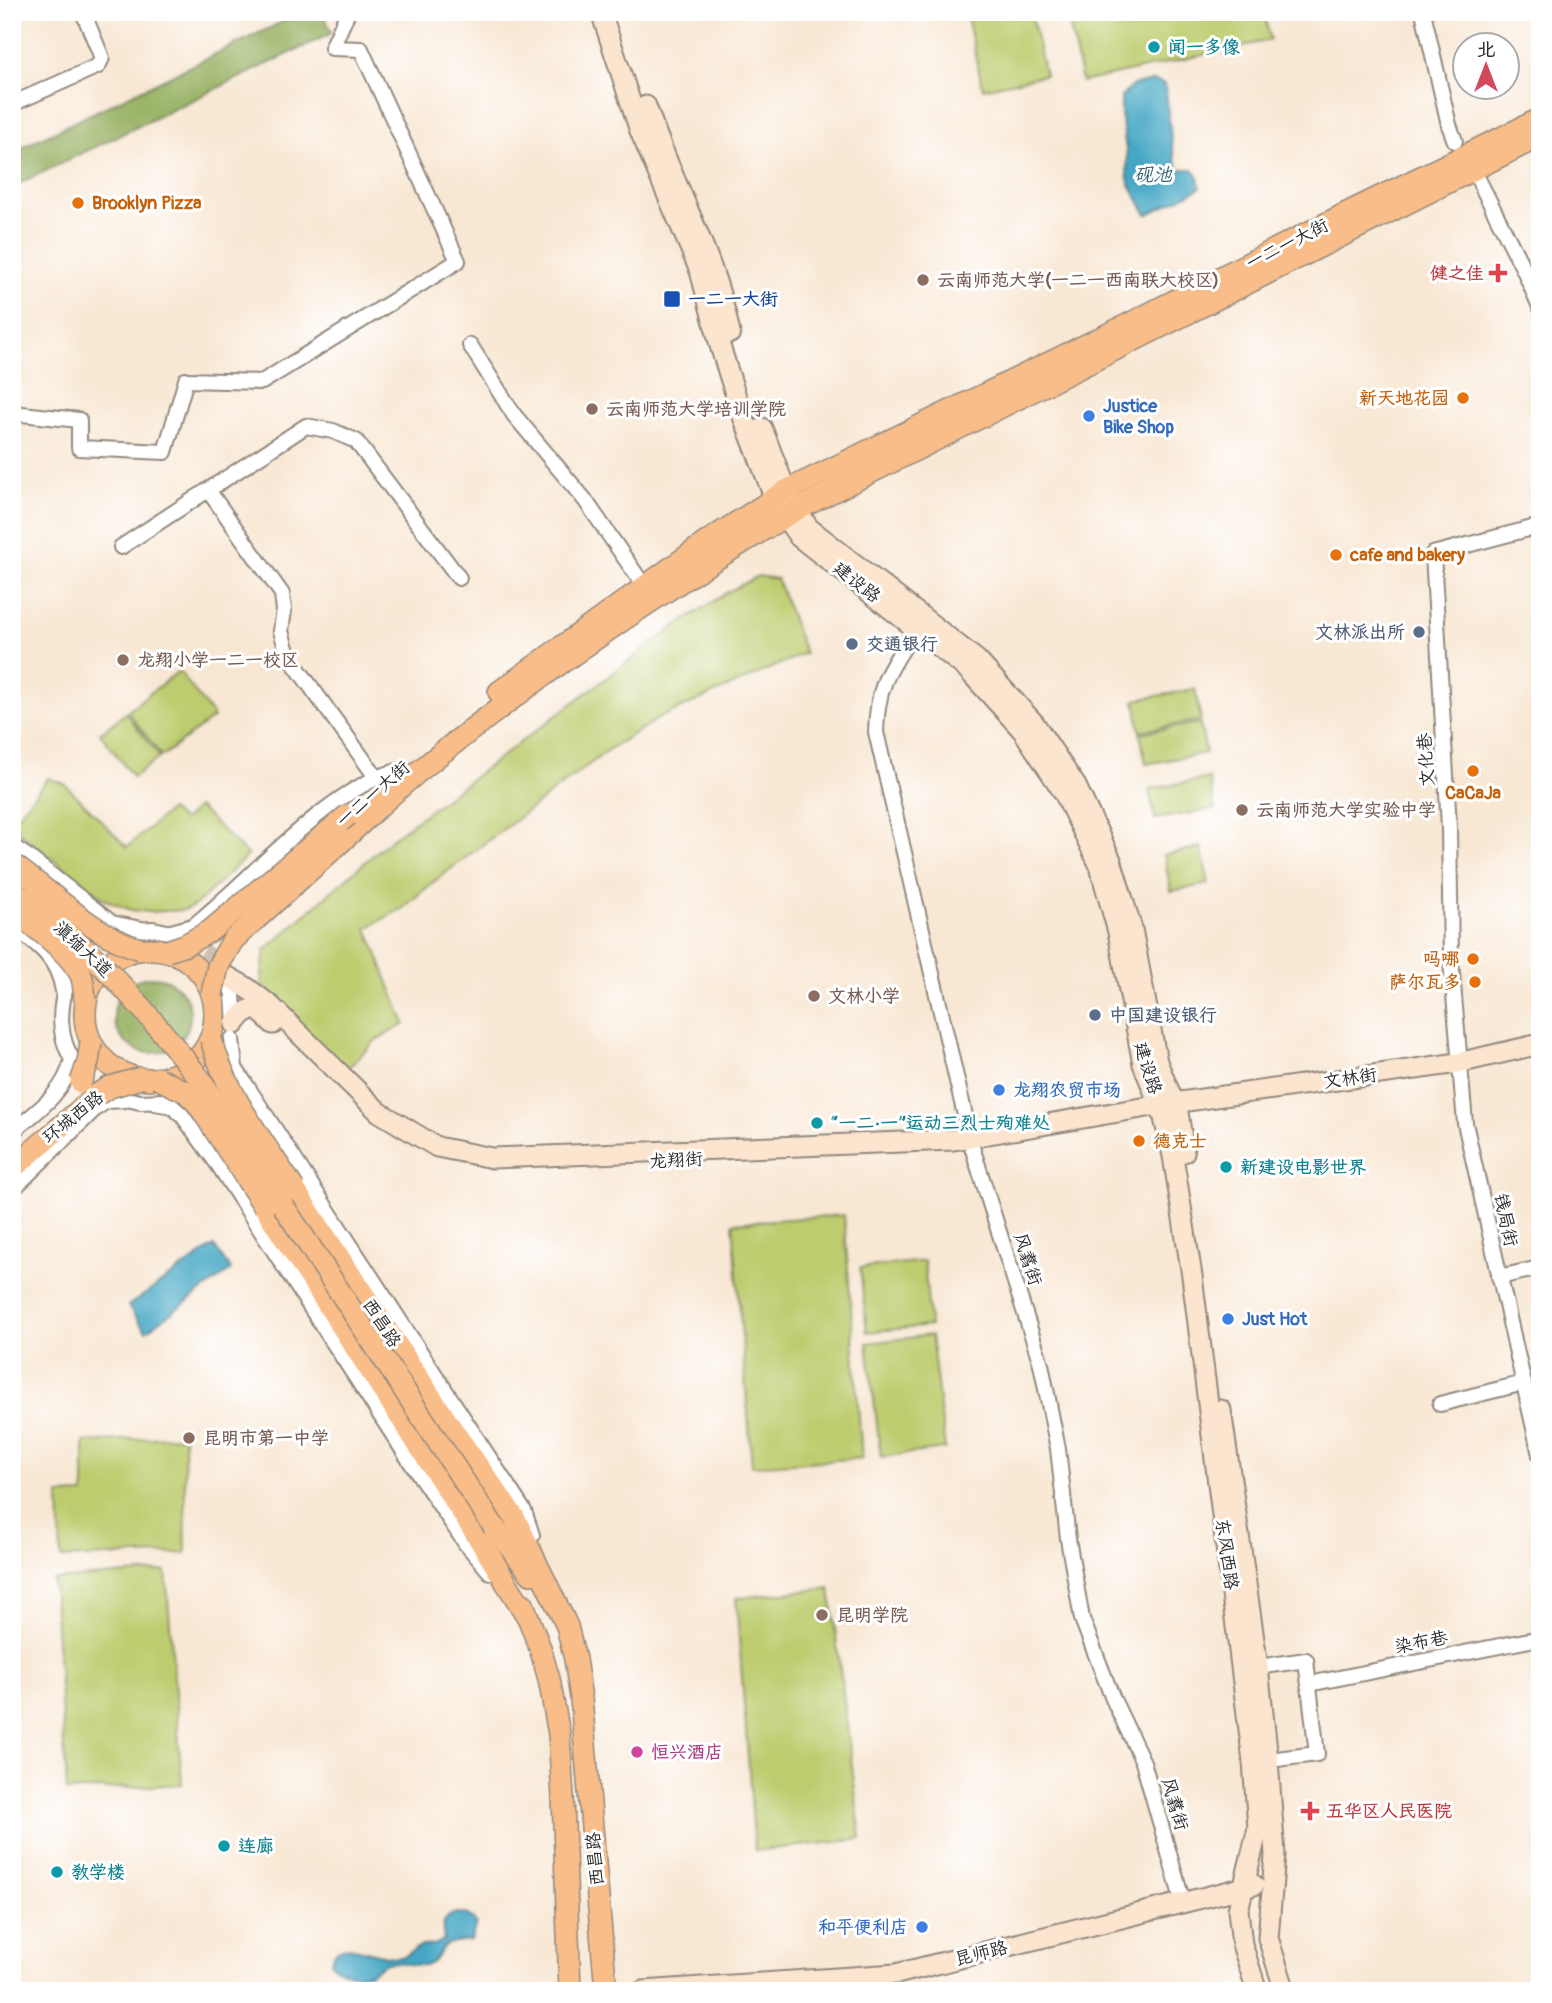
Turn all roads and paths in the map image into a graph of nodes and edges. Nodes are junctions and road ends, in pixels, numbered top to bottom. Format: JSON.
{"nodes":[{"id":1,"x":83,"y":12,"type":"edge"},
{"id":2,"x":348,"y":12,"type":"edge"},
{"id":3,"x":601,"y":12,"type":"edge"},
{"id":4,"x":615,"y":12,"type":"edge"},
{"id":5,"x":1423,"y":12,"type":"edge"},
{"id":6,"x":12,"y":104,"type":"edge"},
{"id":7,"x":1540,"y":119,"type":"edge"},
{"id":8,"x":1540,"y":136,"type":"edge"},
{"id":9,"x":1465,"y":155,"type":"junction"},
{"id":10,"x":1540,"y":307,"type":"edge"},
{"id":11,"x":470,"y":345,"type":"dead end"},
{"id":12,"x":12,"y":413,"type":"edge"},
{"id":13,"x":208,"y":490,"type":"junction"},
{"id":14,"x":785,"y":504,"type":"junction"},
{"id":15,"x":1540,"y":526,"type":"edge"},
{"id":16,"x":121,"y":547,"type":"dead end"},
{"id":17,"x":458,"y":578,"type":"dead end"},
{"id":18,"x":644,"y":586,"type":"junction"},
{"id":19,"x":916,"y":628,"type":"junction"},
{"id":20,"x":398,"y":771,"type":"junction"},
{"id":21,"x":376,"y":777,"type":"junction"},
{"id":22,"x":12,"y":846,"type":"edge"},
{"id":23,"x":12,"y":864,"type":"edge"},
{"id":24,"x":12,"y":891,"type":"edge"},
{"id":25,"x":12,"y":911,"type":"edge"},
{"id":26,"x":12,"y":926,"type":"edge"},
{"id":27,"x":116,"y":935,"type":"dead end"},
{"id":28,"x":185,"y":937,"type":"dead end"},
{"id":29,"x":140,"y":939,"type":"junction"},
{"id":30,"x":169,"y":941,"type":"junction"},
{"id":31,"x":224,"y":974,"type":"joint"},
{"id":32,"x":212,"y":995,"type":"junction"},
{"id":33,"x":85,"y":1000,"type":"junction"},
{"id":34,"x":148,"y":1014,"type":"joint"},
{"id":35,"x":226,"y":1039,"type":"junction"},
{"id":36,"x":91,"y":1042,"type":"junction"},
{"id":37,"x":1540,"y":1044,"type":"edge"},
{"id":38,"x":1540,"y":1055,"type":"edge"},
{"id":39,"x":1458,"y":1069,"type":"junction"},
{"id":40,"x":149,"y":1078,"type":"junction"},
{"id":41,"x":94,"y":1083,"type":"junction"},
{"id":42,"x":170,"y":1100,"type":"dead end"},
{"id":43,"x":155,"y":1103,"type":"junction"},
{"id":44,"x":1169,"y":1108,"type":"junction"},
{"id":45,"x":12,"y":1132,"type":"edge"},
{"id":46,"x":971,"y":1144,"type":"junction"},
{"id":47,"x":12,"y":1150,"type":"edge"},
{"id":48,"x":12,"y":1169,"type":"edge"},
{"id":49,"x":12,"y":1190,"type":"edge"},
{"id":50,"x":1540,"y":1268,"type":"edge"},
{"id":51,"x":1499,"y":1277,"type":"junction"},
{"id":52,"x":1524,"y":1383,"type":"junction"},
{"id":53,"x":1440,"y":1404,"type":"dead end"},
{"id":54,"x":1540,"y":1455,"type":"edge"},
{"id":55,"x":494,"y":1527,"type":"junction"},
{"id":56,"x":557,"y":1605,"type":"junction"},
{"id":57,"x":527,"y":1616,"type":"junction"},
{"id":58,"x":1540,"y":1637,"type":"edge"},
{"id":59,"x":1250,"y":1668,"type":"junction"},
{"id":60,"x":1309,"y":1684,"type":"junction"},
{"id":61,"x":1260,"y":1761,"type":"junction"},
{"id":62,"x":1271,"y":1882,"type":"junction"},
{"id":63,"x":1244,"y":1886,"type":"junction"},
{"id":64,"x":1183,"y":1903,"type":"junction"},
{"id":65,"x":816,"y":1984,"type":"edge"},
{"id":66,"x":570,"y":1991,"type":"edge"},
{"id":67,"x":606,"y":1991,"type":"edge"},
{"id":68,"x":643,"y":1991,"type":"edge"},
{"id":69,"x":1257,"y":1991,"type":"edge"},
{"id":70,"x":1284,"y":1991,"type":"edge"}],
"edges":[{"from":1,"to":6,"type":"street"},
{"from":2,"to":12,"type":"street"},
{"from":3,"to":14,"type":"street","name":"建设路"},
{"from":4,"to":14,"type":"street","name":"建设路"},
{"from":5,"to":9,"type":"street"},
{"from":7,"to":9,"type":"main road","name":"一二一大街"},
{"from":8,"to":9,"type":"main road","name":"一二一大街"},
{"from":9,"to":10,"type":"street"},
{"from":9,"to":14,"type":"main road","name":"一二一大街"},
{"from":11,"to":18,"type":"street"},
{"from":13,"to":16,"type":"street"},
{"from":13,"to":17,"type":"street"},
{"from":13,"to":21,"type":"street"},
{"from":14,"to":18,"type":"main road","name":"一二一大街"},
{"from":14,"to":19,"type":"street","name":"建设路"},
{"from":14,"to":32,"type":"main road","name":"一二一大街","bridge":true},
{"from":14,"to":44,"type":"street","name":"建设路"},
{"from":15,"to":39,"type":"street","name":"文化巷"},
{"from":18,"to":20,"type":"main road","name":"一二一大街"},
{"from":19,"to":44,"type":"street","name":"建设路"},
{"from":19,"to":46,"type":"street","name":"风翥街"},
{"from":20,"to":21,"type":"street"},
{"from":20,"to":30,"type":"main road","name":"一二一大街","bridge":true},
{"from":21,"to":30,"type":"street"},
{"from":22,"to":29,"type":"street"},
{"from":23,"to":29,"type":"main road","name":"滇缅大道","bridge":true},
{"from":24,"to":34,"type":"main road","name":"滇缅大道","bridge":true},
{"from":25,"to":33,"type":"main road","name":"滇缅大道","bridge":true},
{"from":26,"to":41,"type":"street"},
{"from":27,"to":29,"type":"street"},
{"from":28,"to":30,"type":"street"},
{"from":29,"to":30,"type":"main road"},
{"from":29,"to":33,"type":"main road","bridge":true},
{"from":30,"to":32,"type":"main road","bridge":true},
{"from":31,"to":35,"type":"street"},
{"from":31,"to":46,"type":"street","name":"龙翔街"},
{"from":32,"to":35,"type":"main road"},
{"from":33,"to":36,"type":"main road"},
{"from":34,"to":55,"type":"main road","name":"西昌路","bridge":true},
{"from":35,"to":40,"type":"main road","bridge":true},
{"from":35,"to":46,"type":"street","name":"龙翔街"},
{"from":35,"to":56,"type":"street"},
{"from":35,"to":56,"type":"main road","name":"西昌路","bridge":true},
{"from":36,"to":40,"type":"main road","bridge":true},
{"from":36,"to":41,"type":"main road","name":"环城西路","bridge":true},
{"from":37,"to":39,"type":"street","name":"文林街"},
{"from":38,"to":39,"type":"street","name":"文林街"},
{"from":39,"to":44,"type":"street","name":"文林街"},
{"from":39,"to":51,"type":"street","name":"钱局街"},
{"from":40,"to":41,"type":"main road","name":"环城西路","bridge":true},
{"from":40,"to":57,"type":"main road","name":"西昌路","bridge":true},
{"from":41,"to":43,"type":"street"},
{"from":41,"to":45,"type":"street"},
{"from":41,"to":47,"type":"main road","name":"环城西路"},
{"from":41,"to":48,"type":"main road","name":"环城西路"},
{"from":41,"to":49,"type":"street"},
{"from":42,"to":43,"type":"street"},
{"from":43,"to":57,"type":"street"},
{"from":44,"to":46,"type":"street","name":"龙翔街"},
{"from":44,"to":59,"type":"street","name":"东风西路"},
{"from":46,"to":64,"type":"street","name":"风翥街"},
{"from":50,"to":51,"type":"street"},
{"from":51,"to":52,"type":"street","name":"钱局街"},
{"from":52,"to":53,"type":"street"},
{"from":52,"to":54,"type":"street","name":"钱局街"},
{"from":55,"to":56,"type":"main road","name":"西昌路"},
{"from":55,"to":57,"type":"main road","name":"西昌路"},
{"from":56,"to":67,"type":"main road","name":"西昌路"},
{"from":57,"to":66,"type":"main road","name":"西昌路"},
{"from":58,"to":60,"type":"street","name":"染布巷"},
{"from":59,"to":60,"type":"street"},
{"from":59,"to":61,"type":"street","name":"东风西路"},
{"from":60,"to":61,"type":"street"},
{"from":61,"to":62,"type":"street","name":"东风西路"},
{"from":61,"to":63,"type":"street","name":"东风西路"},
{"from":62,"to":63,"type":"street","name":"昆师路"},
{"from":62,"to":70,"type":"street","name":"东风西路"},
{"from":63,"to":64,"type":"street","name":"昆师路"},
{"from":63,"to":69,"type":"street","name":"东风西路"},
{"from":64,"to":65,"type":"street","name":"昆师路"},
{"from":65,"to":68,"type":"street","name":"昆师路"}]}
